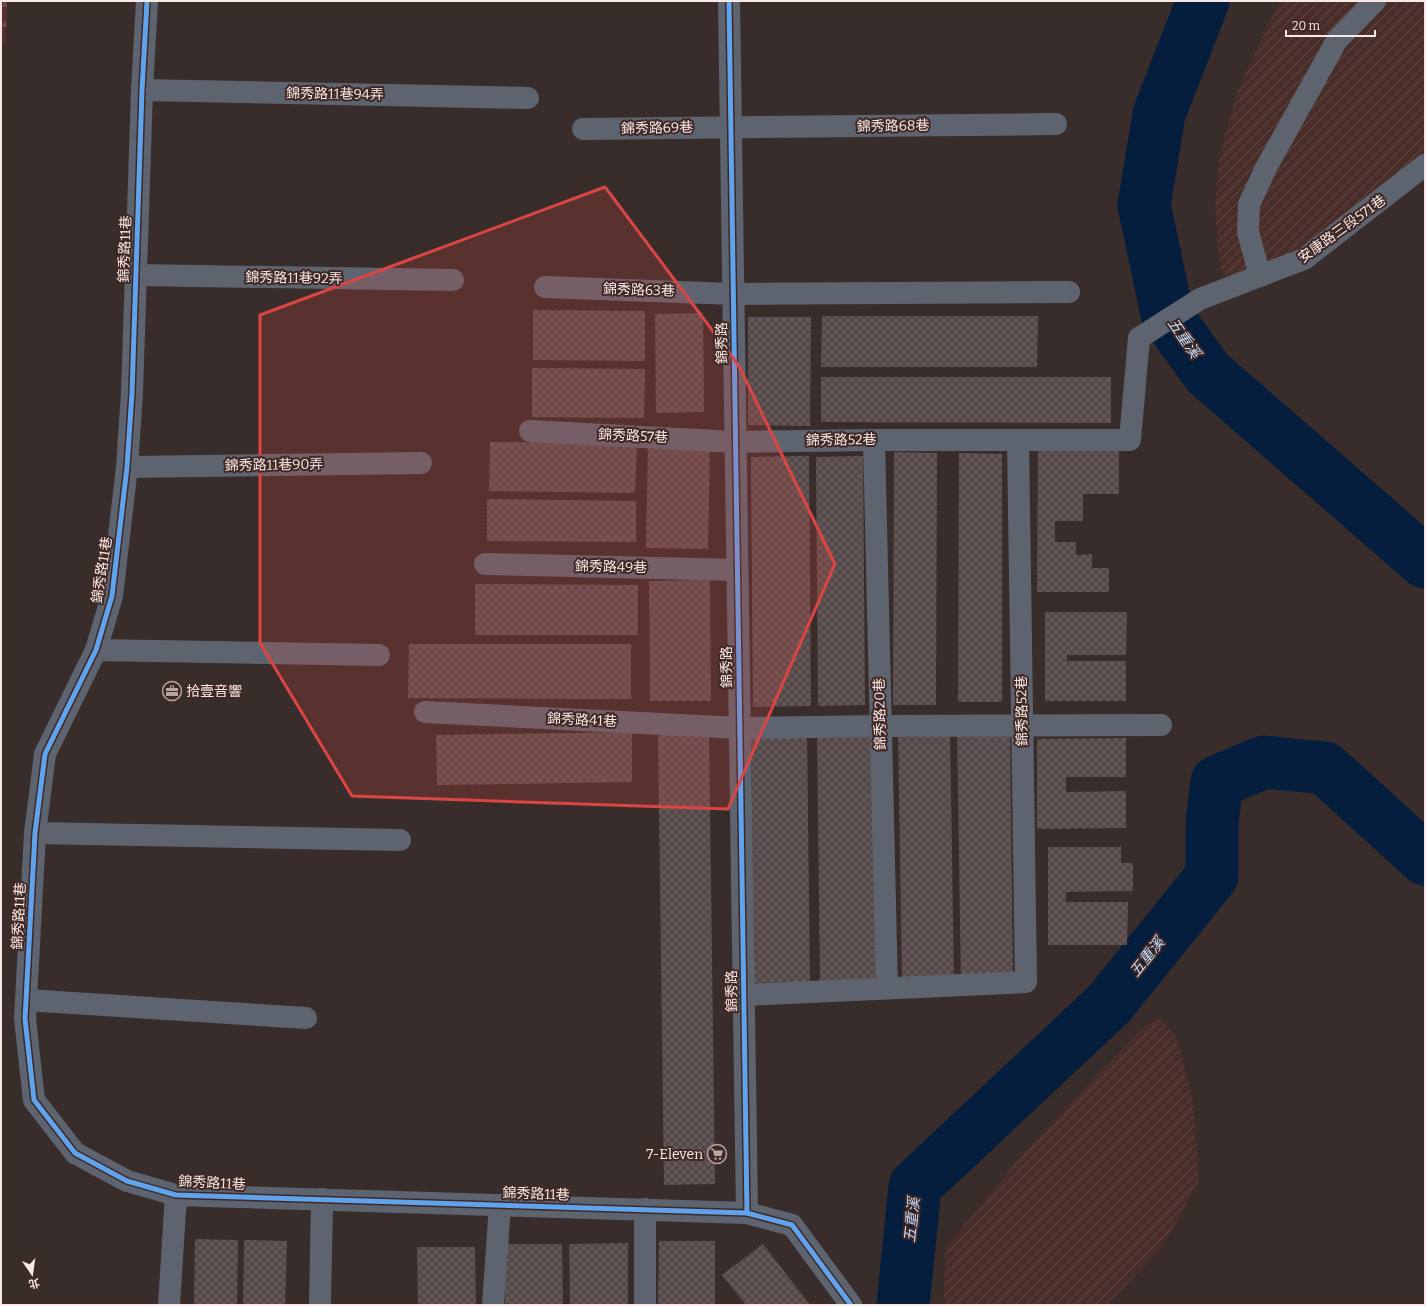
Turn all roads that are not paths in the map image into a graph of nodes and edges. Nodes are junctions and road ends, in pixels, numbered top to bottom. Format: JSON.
{"nodes":[{"id":1,"x":147,"y":1,"type":"edge"},
{"id":2,"x":729,"y":1,"type":"edge"},
{"id":3,"x":1376,"y":1,"type":"edge"},
{"id":4,"x":142,"y":90,"type":"junction"},
{"id":5,"x":528,"y":98,"type":"dead end"},
{"id":6,"x":1056,"y":124,"type":"dead end"},
{"id":7,"x":730,"y":127,"type":"junction"},
{"id":8,"x":583,"y":130,"type":"dead end"},
{"id":9,"x":1423,"y":172,"type":"edge"},
{"id":10,"x":136,"y":275,"type":"junction"},
{"id":11,"x":1260,"y":276,"type":"junction"},
{"id":12,"x":453,"y":280,"type":"dead end"},
{"id":13,"x":545,"y":287,"type":"dead end"},
{"id":14,"x":1069,"y":292,"type":"dead end"},
{"id":15,"x":733,"y":294,"type":"junction"},
{"id":16,"x":1151,"y":331,"type":"joint"},
{"id":17,"x":530,"y":431,"type":"dead end"},
{"id":18,"x":874,"y":440,"type":"junction"},
{"id":19,"x":1018,"y":440,"type":"junction"},
{"id":20,"x":735,"y":442,"type":"junction"},
{"id":21,"x":421,"y":463,"type":"dead end"},
{"id":22,"x":127,"y":467,"type":"junction"},
{"id":23,"x":485,"y":564,"type":"dead end"},
{"id":24,"x":737,"y":570,"type":"junction"},
{"id":25,"x":96,"y":650,"type":"junction"},
{"id":26,"x":379,"y":655,"type":"dead end"},
{"id":27,"x":425,"y":712,"type":"dead end"},
{"id":28,"x":1161,"y":725,"type":"dead end"},
{"id":29,"x":881,"y":726,"type":"junction"},
{"id":30,"x":1022,"y":726,"type":"junction"},
{"id":31,"x":740,"y":728,"type":"junction"},
{"id":32,"x":35,"y":833,"type":"junction"},
{"id":33,"x":400,"y":840,"type":"dead end"},
{"id":34,"x":887,"y":988,"type":"junction"},
{"id":35,"x":744,"y":995,"type":"junction"},
{"id":36,"x":26,"y":1000,"type":"junction"},
{"id":37,"x":306,"y":1018,"type":"dead end"},
{"id":38,"x":176,"y":1195,"type":"junction"},
{"id":39,"x":322,"y":1199,"type":"junction"},
{"id":40,"x":500,"y":1204,"type":"junction"},
{"id":41,"x":645,"y":1210,"type":"junction"},
{"id":42,"x":747,"y":1213,"type":"junction"},
{"id":43,"x":169,"y":1305,"type":"edge"},
{"id":44,"x":320,"y":1305,"type":"edge"},
{"id":45,"x":493,"y":1305,"type":"edge"},
{"id":46,"x":644,"y":1305,"type":"edge"},
{"id":47,"x":852,"y":1305,"type":"edge"}],
"edges":[{"from":1,"to":4,"type":"street","name":"錦秀路11巷"},
{"from":2,"to":7,"type":"street","name":"錦秀路"},
{"from":3,"to":11,"type":"street"},
{"from":4,"to":5,"type":"street","name":"錦秀路11巷94弄"},
{"from":4,"to":10,"type":"street","name":"錦秀路11巷"},
{"from":6,"to":7,"type":"street","name":"錦秀路68巷"},
{"from":7,"to":8,"type":"street","name":"錦秀路69巷"},
{"from":7,"to":15,"type":"street","name":"錦秀路"},
{"from":9,"to":11,"type":"street","name":"安康路三段571巷"},
{"from":10,"to":12,"type":"street","name":"錦秀路11巷92弄"},
{"from":10,"to":22,"type":"street","name":"錦秀路11巷"},
{"from":11,"to":16,"type":"street","name":"安康路三段571巷"},
{"from":13,"to":15,"type":"street","name":"錦秀路63巷"},
{"from":14,"to":15,"type":"street","name":"錦秀路63巷"},
{"from":15,"to":20,"type":"street","name":"錦秀路"},
{"from":16,"to":19,"type":"street","name":"錦秀路52巷"},
{"from":17,"to":20,"type":"street","name":"錦秀路57巷"},
{"from":18,"to":19,"type":"street","name":"錦秀路52巷"},
{"from":18,"to":20,"type":"street","name":"錦秀路52巷"},
{"from":18,"to":29,"type":"street","name":"錦秀路20巷"},
{"from":19,"to":30,"type":"street","name":"錦秀路52巷"},
{"from":20,"to":24,"type":"street","name":"錦秀路"},
{"from":21,"to":22,"type":"street","name":"錦秀路11巷90弄"},
{"from":22,"to":25,"type":"street","name":"錦秀路11巷"},
{"from":23,"to":24,"type":"street","name":"錦秀路49巷"},
{"from":24,"to":31,"type":"street","name":"錦秀路"},
{"from":25,"to":26,"type":"street"},
{"from":25,"to":32,"type":"street","name":"錦秀路11巷"},
{"from":27,"to":31,"type":"street","name":"錦秀路41巷"},
{"from":28,"to":30,"type":"street","name":"錦秀路41巷"},
{"from":29,"to":30,"type":"street","name":"錦秀路41巷"},
{"from":29,"to":31,"type":"street","name":"錦秀路41巷"},
{"from":29,"to":34,"type":"street","name":"錦秀路20巷"},
{"from":30,"to":34,"type":"street","name":"錦秀路52巷"},
{"from":31,"to":35,"type":"street","name":"錦秀路"},
{"from":32,"to":33,"type":"street"},
{"from":32,"to":36,"type":"street","name":"錦秀路11巷"},
{"from":34,"to":35,"type":"street"},
{"from":35,"to":42,"type":"street","name":"錦秀路"},
{"from":36,"to":37,"type":"street"},
{"from":36,"to":38,"type":"street","name":"錦秀路11巷"},
{"from":38,"to":39,"type":"street","name":"錦秀路11巷"},
{"from":38,"to":43,"type":"street"},
{"from":39,"to":40,"type":"street","name":"錦秀路11巷"},
{"from":39,"to":44,"type":"street"},
{"from":40,"to":41,"type":"street","name":"錦秀路11巷"},
{"from":40,"to":45,"type":"street"},
{"from":41,"to":42,"type":"street","name":"錦秀路11巷"},
{"from":41,"to":46,"type":"street"},
{"from":42,"to":47,"type":"street"}]}
